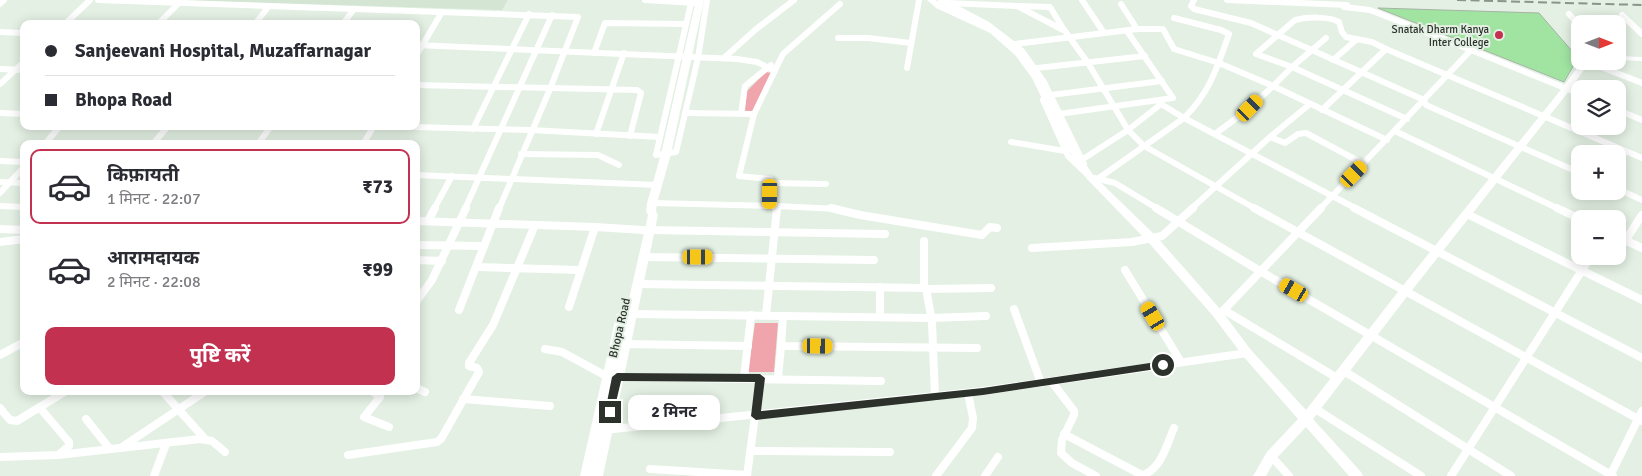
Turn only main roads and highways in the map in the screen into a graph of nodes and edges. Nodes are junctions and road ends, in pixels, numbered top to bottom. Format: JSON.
{"nodes":[{"id":1,"x":701,"y":2,"type":"edge"},
{"id":2,"x":647,"y":230,"type":"junction"},
{"id":3,"x":613,"y":377,"type":"junction"},
{"id":4,"x":602,"y":430,"type":"junction"},
{"id":5,"x":587,"y":476,"type":"edge"},
{"id":6,"x":596,"y":476,"type":"edge"}],
"edges":[{"from":1,"to":2,"type":"main road","name":"Bhopa Road"},
{"from":2,"to":3,"type":"main road","name":"Bhopa Road"},
{"from":2,"to":3,"type":"main road","name":"Bhopa Road"},
{"from":3,"to":4,"type":"main road","name":"Bhopa Road"},
{"from":4,"to":5,"type":"main road","name":"Bhopa Road"},
{"from":4,"to":6,"type":"main road","name":"Bhopa Road"}]}
